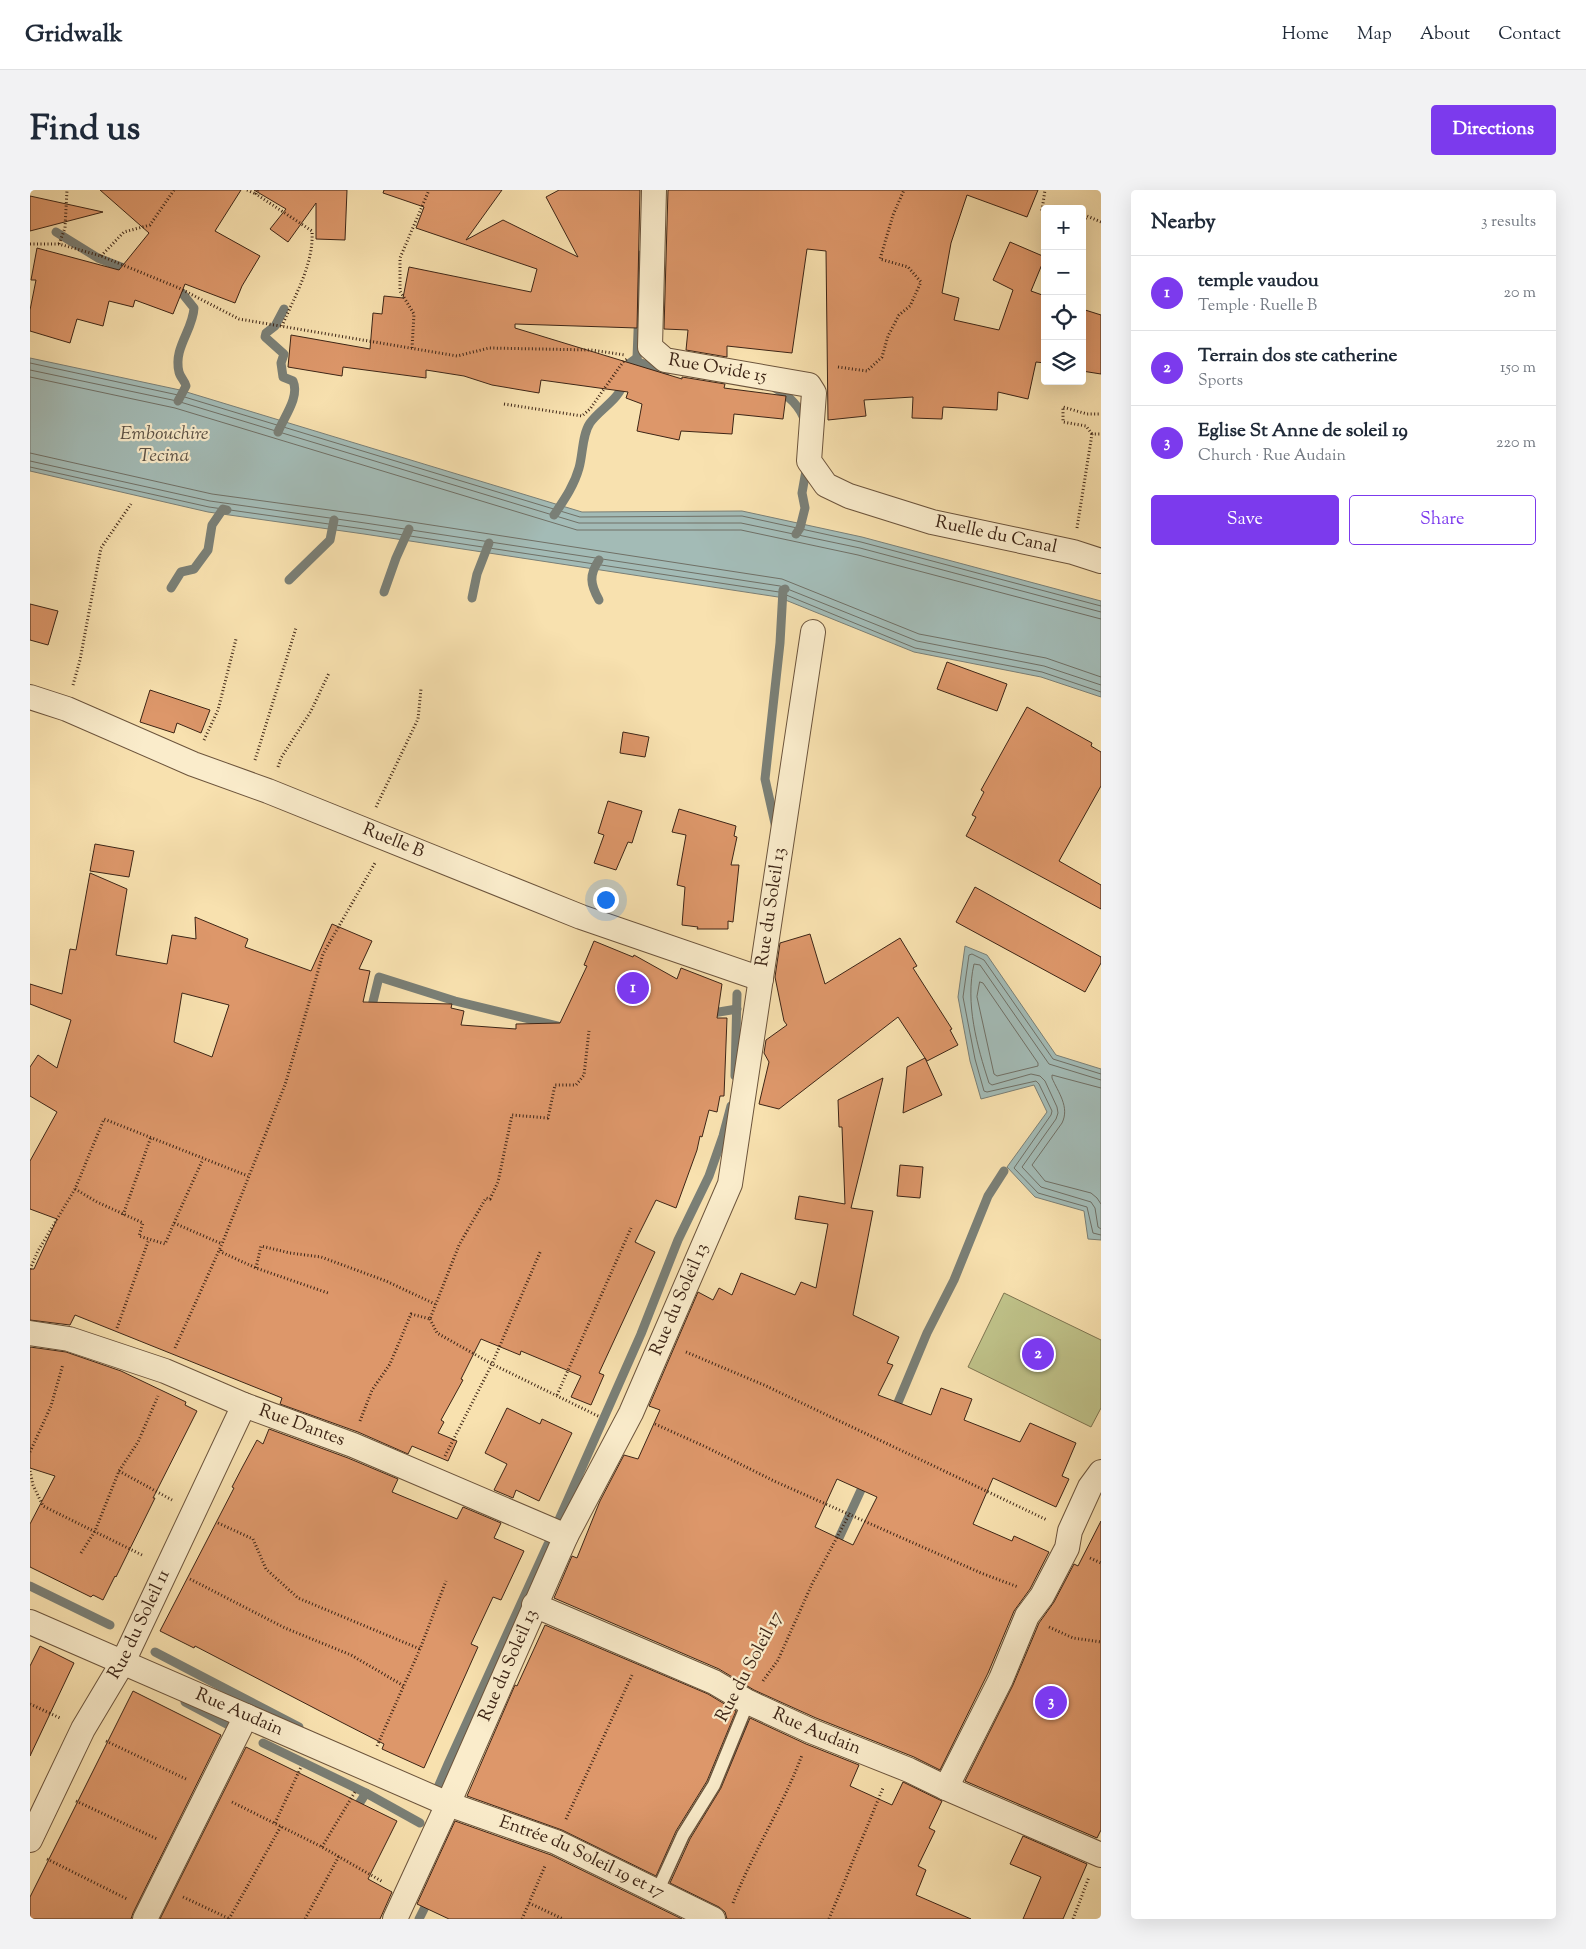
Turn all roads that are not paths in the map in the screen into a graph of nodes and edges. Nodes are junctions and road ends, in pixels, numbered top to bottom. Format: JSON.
{"nodes":[{"id":1,"x":654,"y":190,"type":"edge"},
{"id":2,"x":809,"y":461,"type":"joint"},
{"id":3,"x":1101,"y":561,"type":"edge"},
{"id":4,"x":813,"y":632,"type":"dead end"},
{"id":5,"x":30,"y":697,"type":"edge"},
{"id":6,"x":761,"y":980,"type":"junction"},
{"id":7,"x":30,"y":1333,"type":"edge"},
{"id":8,"x":244,"y":1405,"type":"junction"},
{"id":9,"x":1101,"y":1472,"type":"edge"},
{"id":10,"x":566,"y":1536,"type":"junction"},
{"id":11,"x":534,"y":1605,"type":"junction"},
{"id":12,"x":30,"y":1622,"type":"edge"},
{"id":13,"x":123,"y":1662,"type":"junction"},
{"id":14,"x":748,"y":1702,"type":"junction"},
{"id":15,"x":246,"y":1716,"type":"junction"},
{"id":16,"x":946,"y":1788,"type":"junction"},
{"id":17,"x":448,"y":1804,"type":"junction"},
{"id":18,"x":34,"y":1848,"type":"edge"},
{"id":19,"x":1101,"y":1854,"type":"edge"},
{"id":20,"x":658,"y":1892,"type":"junction"},
{"id":21,"x":148,"y":1915,"type":"edge"},
{"id":22,"x":721,"y":1915,"type":"edge"},
{"id":23,"x":395,"y":1919,"type":"edge"}],
"edges":[{"from":1,"to":2,"type":"street","name":"Rue Ovide 15"},
{"from":2,"to":3,"type":"street","name":"Ruelle du Canal"},
{"from":4,"to":6,"type":"street","name":"Rue du Soleil 13"},
{"from":5,"to":6,"type":"street","name":"Ruelle B"},
{"from":6,"to":10,"type":"street","name":"Rue du Soleil 13"},
{"from":7,"to":8,"type":"street","name":"Rue Dantes"},
{"from":8,"to":10,"type":"street","name":"Rue Dantes"},
{"from":8,"to":13,"type":"street","name":"Rue du Soleil 11"},
{"from":9,"to":16,"type":"street"},
{"from":10,"to":11,"type":"street","name":"Rue du Soleil 13"},
{"from":11,"to":14,"type":"street","name":"Rue Audain"},
{"from":11,"to":17,"type":"street","name":"Rue du Soleil 13"},
{"from":12,"to":13,"type":"street","name":"Rue Audain"},
{"from":13,"to":15,"type":"street","name":"Rue Audain"},
{"from":13,"to":18,"type":"street","name":"Rue du Soleil 11"},
{"from":14,"to":16,"type":"street","name":"Rue Audain"},
{"from":14,"to":20,"type":"lane","name":"Rue du Soleil 17"},
{"from":15,"to":17,"type":"street","name":"Rue Audain"},
{"from":15,"to":21,"type":"street"},
{"from":16,"to":19,"type":"street","name":"Rue Audain"},
{"from":17,"to":20,"type":"street","name":"Entrée du Soleil 19 et 17"},
{"from":17,"to":23,"type":"street","name":"Rue du Soleil 13"},
{"from":20,"to":22,"type":"street","name":"Entrée du Soleil 19 et 17"}]}
